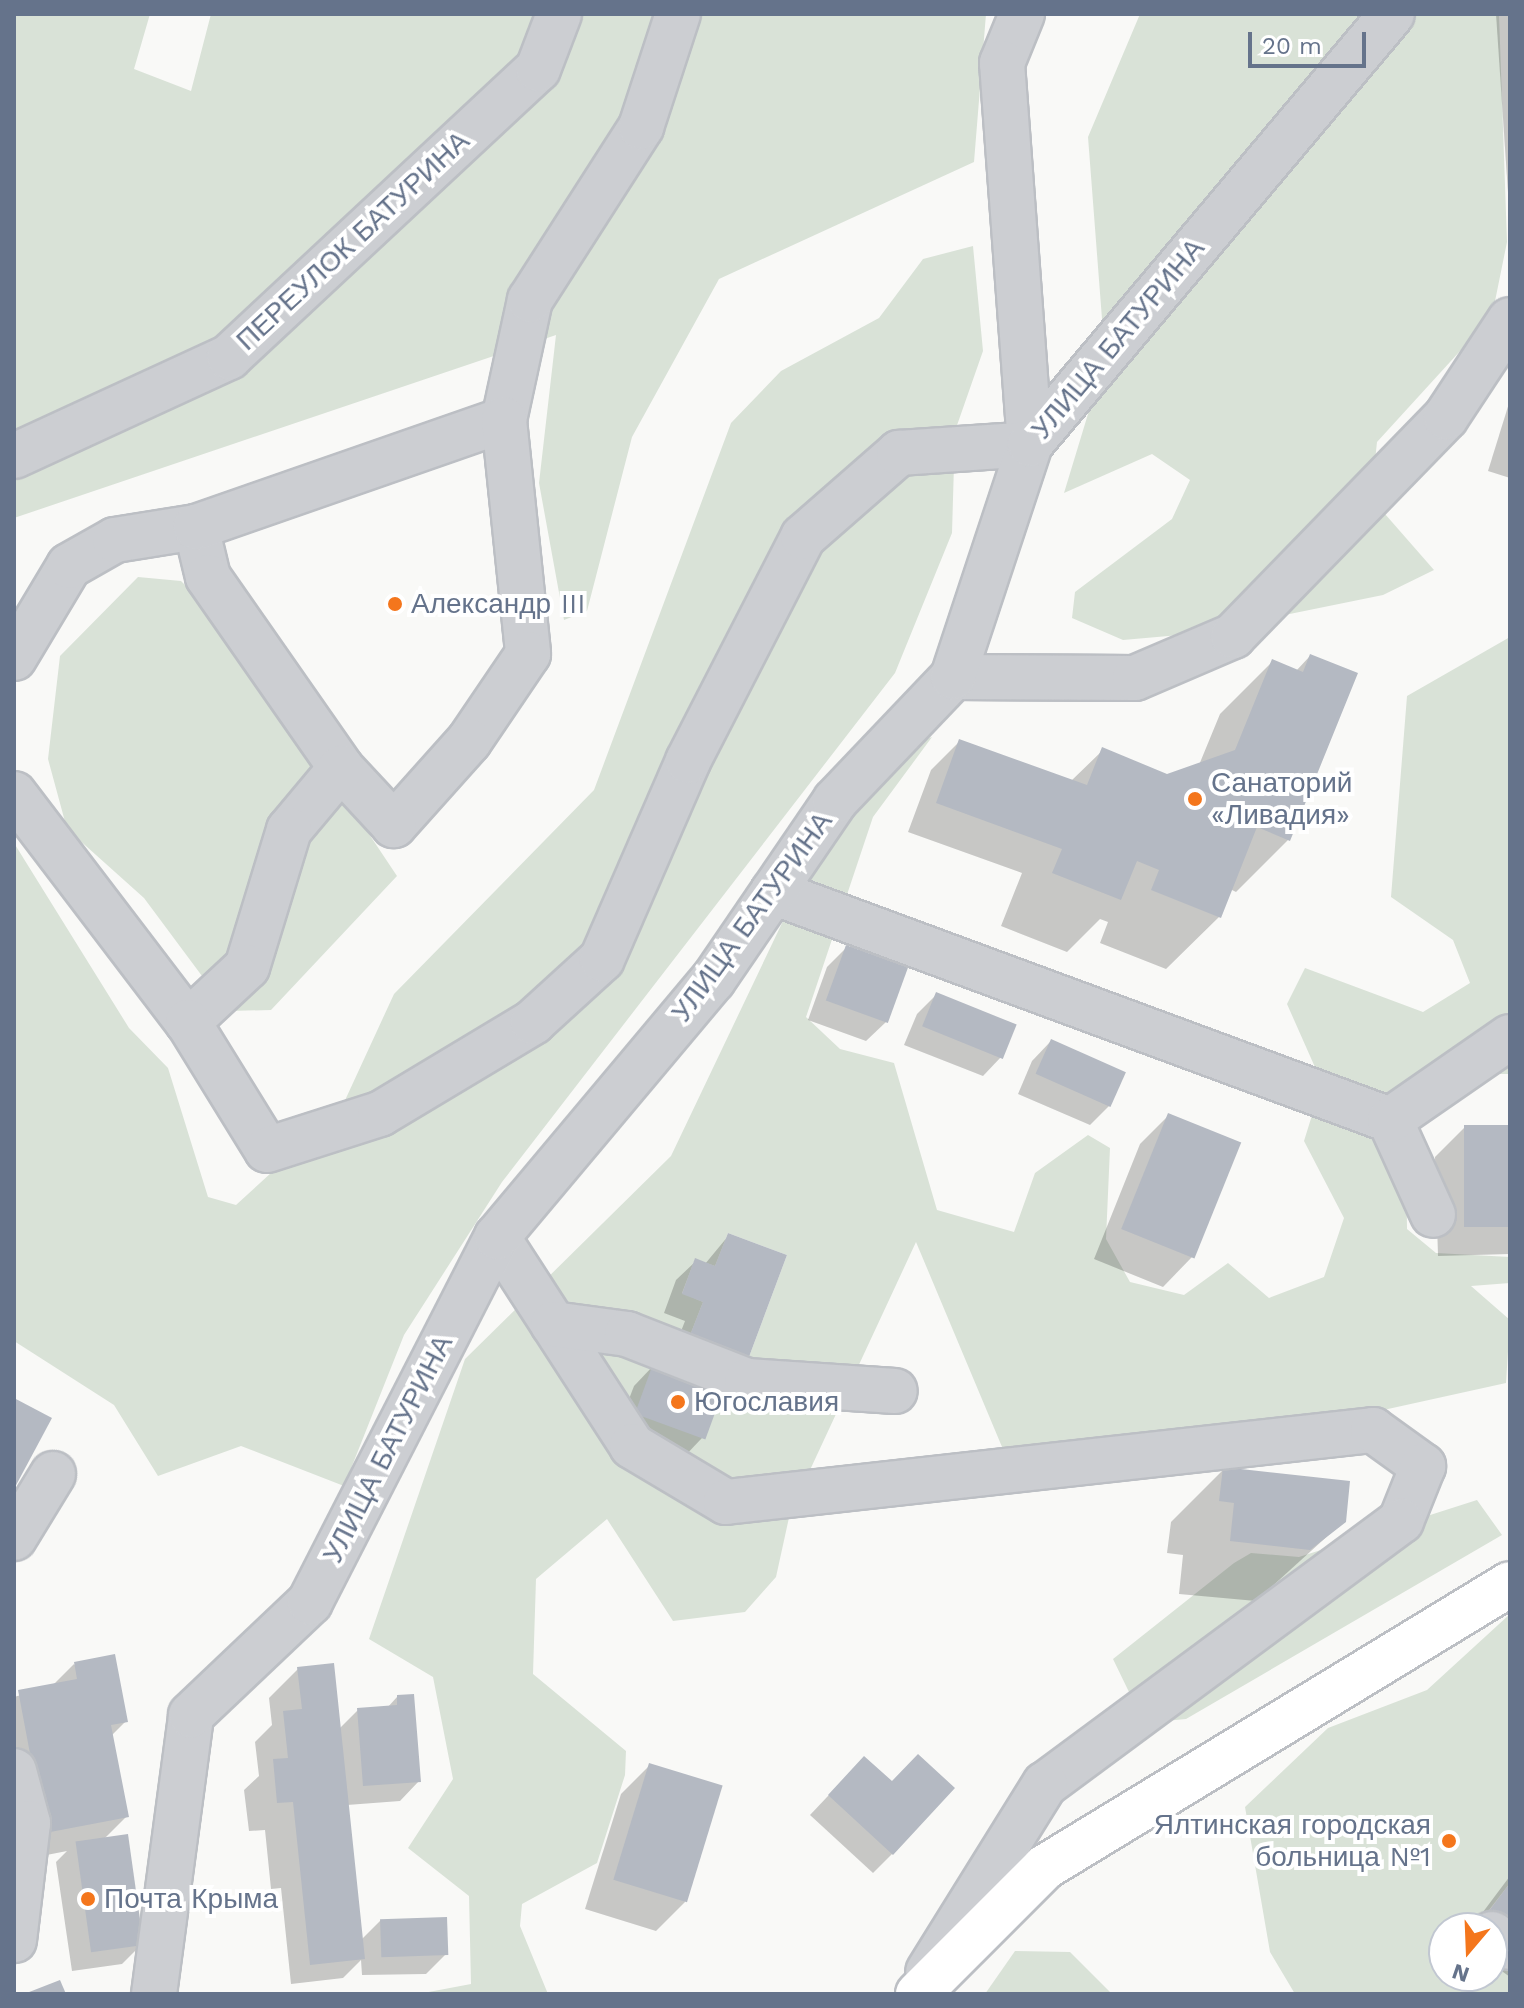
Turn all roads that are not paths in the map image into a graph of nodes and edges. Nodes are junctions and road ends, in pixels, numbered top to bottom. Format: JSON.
{"nodes":[{"id":1,"x":559,"y":14,"type":"edge"},
{"id":2,"x":678,"y":14,"type":"edge"},
{"id":3,"x":1392,"y":14,"type":"edge"},
{"id":4,"x":1014,"y":16,"type":"edge"},
{"id":5,"x":1510,"y":320,"type":"edge"},
{"id":6,"x":504,"y":420,"type":"junction"},
{"id":7,"x":1030,"y":444,"type":"junction"},
{"id":8,"x":14,"y":456,"type":"edge"},
{"id":9,"x":196,"y":527,"type":"junction"},
{"id":10,"x":14,"y":658,"type":"edge"},
{"id":11,"x":953,"y":677,"type":"junction"},
{"id":12,"x":341,"y":768,"type":"junction"},
{"id":13,"x":14,"y":794,"type":"edge"},
{"id":14,"x":773,"y":892,"type":"junction"},
{"id":15,"x":188,"y":1022,"type":"junction"},
{"id":16,"x":1510,"y":1037,"type":"edge"},
{"id":17,"x":1390,"y":1120,"type":"junction"},
{"id":18,"x":1433,"y":1215,"type":"dead end"},
{"id":19,"x":497,"y":1237,"type":"junction"},
{"id":20,"x":553,"y":1324,"type":"junction"},
{"id":21,"x":895,"y":1391,"type":"dead end"},
{"id":22,"x":53,"y":1474,"type":"dead end"},
{"id":23,"x":14,"y":1538,"type":"edge"},
{"id":24,"x":1510,"y":1584,"type":"edge"},
{"id":25,"x":14,"y":1771,"type":"edge"},
{"id":26,"x":14,"y":1940,"type":"edge"},
{"id":27,"x":154,"y":1994,"type":"edge"},
{"id":28,"x":916,"y":1994,"type":"edge"}],
"edges":[{"from":1,"to":8,"type":"street","name":"ПЕРЕУЛОК БАТУРИНА"},
{"from":2,"to":6,"type":"street"},
{"from":3,"to":7,"type":"street","name":"УЛИЦА БАТУРИНА"},
{"from":4,"to":7,"type":"street"},
{"from":5,"to":11,"type":"street"},
{"from":6,"to":9,"type":"street"},
{"from":6,"to":12,"type":"street"},
{"from":7,"to":11,"type":"street","name":"УЛИЦА БАТУРИНА"},
{"from":7,"to":15,"type":"street"},
{"from":9,"to":10,"type":"street"},
{"from":9,"to":12,"type":"street"},
{"from":11,"to":14,"type":"street","name":"УЛИЦА БАТУРИНА"},
{"from":12,"to":15,"type":"street"},
{"from":13,"to":15,"type":"street"},
{"from":14,"to":17,"type":"street"},
{"from":14,"to":19,"type":"street","name":"УЛИЦА БАТУРИНА"},
{"from":16,"to":17,"type":"street"},
{"from":17,"to":18,"type":"street"},
{"from":19,"to":20,"type":"street"},
{"from":19,"to":27,"type":"street","name":"УЛИЦА БАТУРИНА"},
{"from":20,"to":21,"type":"street"},
{"from":20,"to":28,"type":"street"},
{"from":22,"to":23,"type":"street"},
{"from":24,"to":28,"type":"main road"},
{"from":25,"to":26,"type":"street"}]}
